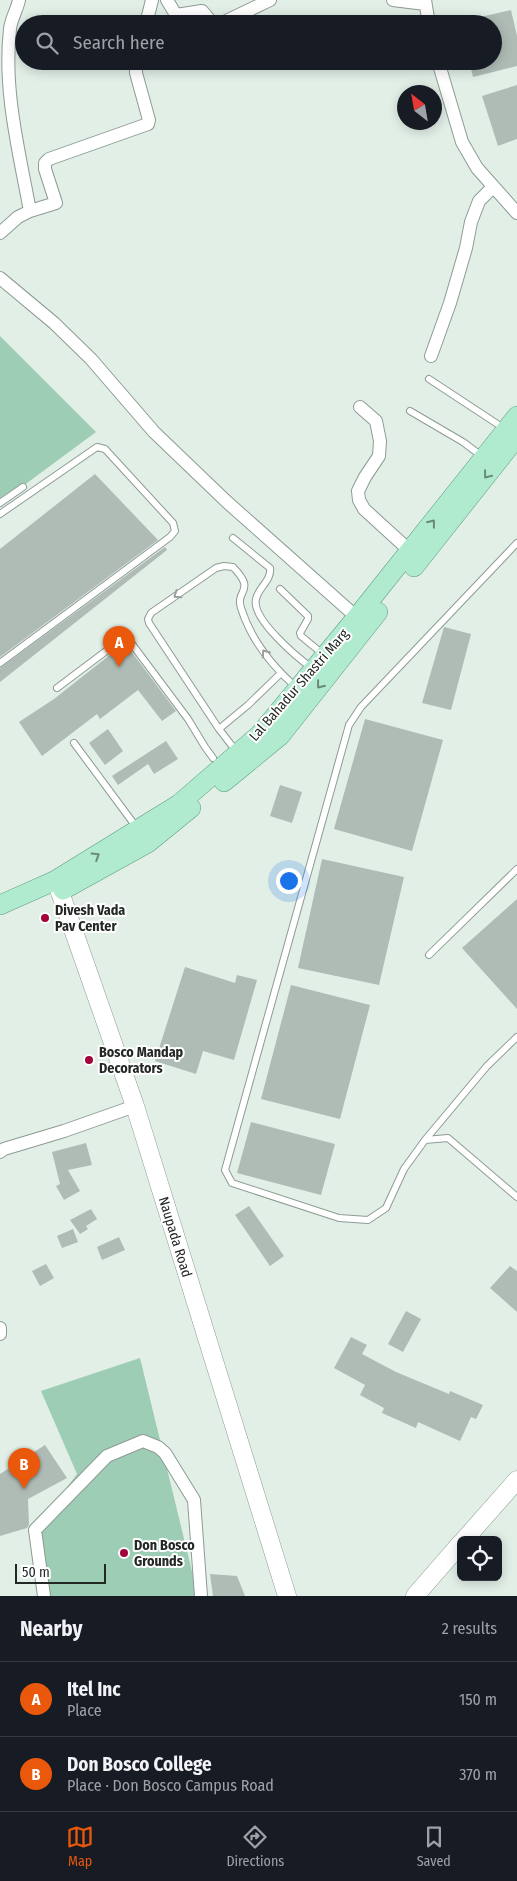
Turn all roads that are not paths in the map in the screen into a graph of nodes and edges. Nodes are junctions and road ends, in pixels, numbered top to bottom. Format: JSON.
{"nodes":[{"id":1,"x":19,"y":0,"type":"edge"},
{"id":2,"x":152,"y":0,"type":"edge"},
{"id":3,"x":167,"y":0,"type":"edge"},
{"id":4,"x":270,"y":0,"type":"edge"},
{"id":5,"x":394,"y":0,"type":"edge"},
{"id":6,"x":425,"y":2,"type":"edge"},
{"id":7,"x":148,"y":15,"type":"edge"},
{"id":8,"x":176,"y":15,"type":"edge"},
{"id":9,"x":176,"y":15,"type":"edge"},
{"id":10,"x":206,"y":15,"type":"edge"},
{"id":11,"x":239,"y":15,"type":"edge"},
{"id":12,"x":427,"y":15,"type":"edge"},
{"id":13,"x":136,"y":70,"type":"edge"},
{"id":14,"x":441,"y":70,"type":"edge"},
{"id":15,"x":493,"y":186,"type":"junction"},
{"id":16,"x":30,"y":210,"type":"junction"},
{"id":17,"x":517,"y":213,"type":"edge"},
{"id":18,"x":0,"y":233,"type":"edge"},
{"id":19,"x":0,"y":278,"type":"edge"},
{"id":20,"x":431,"y":356,"type":"dead end"},
{"id":21,"x":429,"y":379,"type":"dead end"},
{"id":22,"x":360,"y":407,"type":"dead end"},
{"id":23,"x":410,"y":411,"type":"dead end"},
{"id":24,"x":513,"y":428,"type":"edge"},
{"id":25,"x":484,"y":458,"type":"junction"},
{"id":26,"x":23,"y":487,"type":"dead end"},
{"id":27,"x":0,"y":504,"type":"edge"},
{"id":28,"x":0,"y":514,"type":"edge"},
{"id":29,"x":233,"y":538,"type":"dead end"},
{"id":30,"x":517,"y":544,"type":"edge"},
{"id":31,"x":410,"y":551,"type":"junction"},
{"id":32,"x":280,"y":589,"type":"dead end"},
{"id":33,"x":362,"y":622,"type":"junction"},
{"id":34,"x":0,"y":663,"type":"edge"},
{"id":35,"x":325,"y":664,"type":"junction"},
{"id":36,"x":280,"y":674,"type":"junction"},
{"id":37,"x":57,"y":688,"type":"dead end"},
{"id":38,"x":298,"y":689,"type":"junction"},
{"id":39,"x":219,"y":729,"type":"junction"},
{"id":40,"x":273,"y":731,"type":"junction"},
{"id":41,"x":74,"y":743,"type":"dead end"},
{"id":42,"x":238,"y":753,"type":"junction"},
{"id":43,"x":217,"y":763,"type":"junction"},
{"id":44,"x":144,"y":836,"type":"junction"},
{"id":45,"x":517,"y":869,"type":"edge"},
{"id":46,"x":57,"y":886,"type":"junction"},
{"id":47,"x":0,"y":906,"type":"edge"},
{"id":48,"x":0,"y":918,"type":"edge"},
{"id":49,"x":430,"y":955,"type":"dead end"},
{"id":50,"x":517,"y":1037,"type":"edge"},
{"id":51,"x":134,"y":1106,"type":"junction"},
{"id":52,"x":424,"y":1140,"type":"junction"},
{"id":53,"x":0,"y":1152,"type":"edge"},
{"id":54,"x":517,"y":1197,"type":"edge"},
{"id":55,"x":0,"y":1328,"type":"edge"},
{"id":56,"x":0,"y":1334,"type":"edge"},
{"id":57,"x":517,"y":1480,"type":"edge"},
{"id":58,"x":517,"y":1498,"type":"edge"},
{"id":59,"x":493,"y":1515,"type":"junction"},
{"id":60,"x":469,"y":1536,"type":"edge"},
{"id":61,"x":482,"y":1536,"type":"edge"},
{"id":62,"x":457,"y":1549,"type":"edge"},
{"id":63,"x":457,"y":1564,"type":"edge"},
{"id":64,"x":440,"y":1576,"type":"junction"},
{"id":65,"x":44,"y":1596,"type":"edge"},
{"id":66,"x":201,"y":1596,"type":"edge"},
{"id":67,"x":287,"y":1596,"type":"edge"},
{"id":68,"x":415,"y":1596,"type":"edge"},
{"id":69,"x":429,"y":1596,"type":"edge"}],
"edges":[{"from":1,"to":16,"type":"street"},
{"from":2,"to":7,"type":"street"},
{"from":3,"to":9,"type":"street"},
{"from":4,"to":11,"type":"street"},
{"from":5,"to":6,"type":"street"},
{"from":6,"to":12,"type":"street"},
{"from":8,"to":10,"type":"street"},
{"from":13,"to":16,"type":"street"},
{"from":14,"to":15,"type":"street"},
{"from":15,"to":17,"type":"street"},
{"from":15,"to":20,"type":"street"},
{"from":16,"to":18,"type":"street"},
{"from":19,"to":33,"type":"street"},
{"from":21,"to":24,"type":"lane"},
{"from":22,"to":31,"type":"street"},
{"from":23,"to":25,"type":"lane"},
{"from":24,"to":25,"type":"main road","name":"Lal Bahadur Shastri Marg"},
{"from":24,"to":33,"type":"main road","name":"Lal Bahadur Shastri Marg","one_way":true},
{"from":31,"to":25,"type":"main road","name":"Lal Bahadur Shastri Marg","one_way":true},
{"from":26,"to":27,"type":"lane"},
{"from":28,"to":34,"type":"lane"},
{"from":29,"to":35,"type":"lane"},
{"from":30,"to":52,"type":"lane"},
{"from":31,"to":33,"type":"main road","name":"Lal Bahadur Shastri Marg"},
{"from":32,"to":35,"type":"lane"},
{"from":33,"to":35,"type":"main road","name":"Lal Bahadur Shastri Marg"},
{"from":35,"to":38,"type":"main road","name":"Lal Bahadur Shastri Marg"},
{"from":35,"to":40,"type":"main road","name":"Lal Bahadur Shastri Marg","one_way":true},
{"from":36,"to":38,"type":"lane"},
{"from":36,"to":39,"type":"lane"},
{"from":36,"to":39,"type":"lane","one_way":true},
{"from":37,"to":43,"type":"lane"},
{"from":38,"to":40,"type":"main road","name":"Lal Bahadur Shastri Marg"},
{"from":39,"to":42,"type":"lane"},
{"from":40,"to":42,"type":"main road","name":"Lal Bahadur Shastri Marg"},
{"from":40,"to":44,"type":"main road","name":"Lal Bahadur Shastri Marg"},
{"from":41,"to":44,"type":"lane"},
{"from":42,"to":43,"type":"main road","name":"Lal Bahadur Shastri Marg"},
{"from":43,"to":44,"type":"main road","name":"Lal Bahadur Shastri Marg"},
{"from":44,"to":46,"type":"main road","name":"Lal Bahadur Shastri Marg"},
{"from":45,"to":49,"type":"lane"},
{"from":46,"to":47,"type":"main road","name":"Lal Bahadur Shastri Marg"},
{"from":46,"to":48,"type":"main road","name":"Lal Bahadur Shastri Marg"},
{"from":46,"to":51,"type":"street","name":"Naupada Road"},
{"from":50,"to":52,"type":"lane"},
{"from":51,"to":53,"type":"street"},
{"from":51,"to":67,"type":"street","name":"Naupada Road"},
{"from":52,"to":54,"type":"lane"},
{"from":55,"to":56,"type":"street"},
{"from":57,"to":59,"type":"street"},
{"from":58,"to":59,"type":"street"},
{"from":59,"to":60,"type":"street"},
{"from":59,"to":61,"type":"street"},
{"from":62,"to":64,"type":"street"},
{"from":63,"to":64,"type":"street"},
{"from":64,"to":68,"type":"street"},
{"from":64,"to":69,"type":"street"},
{"from":65,"to":66,"type":"street"}]}
